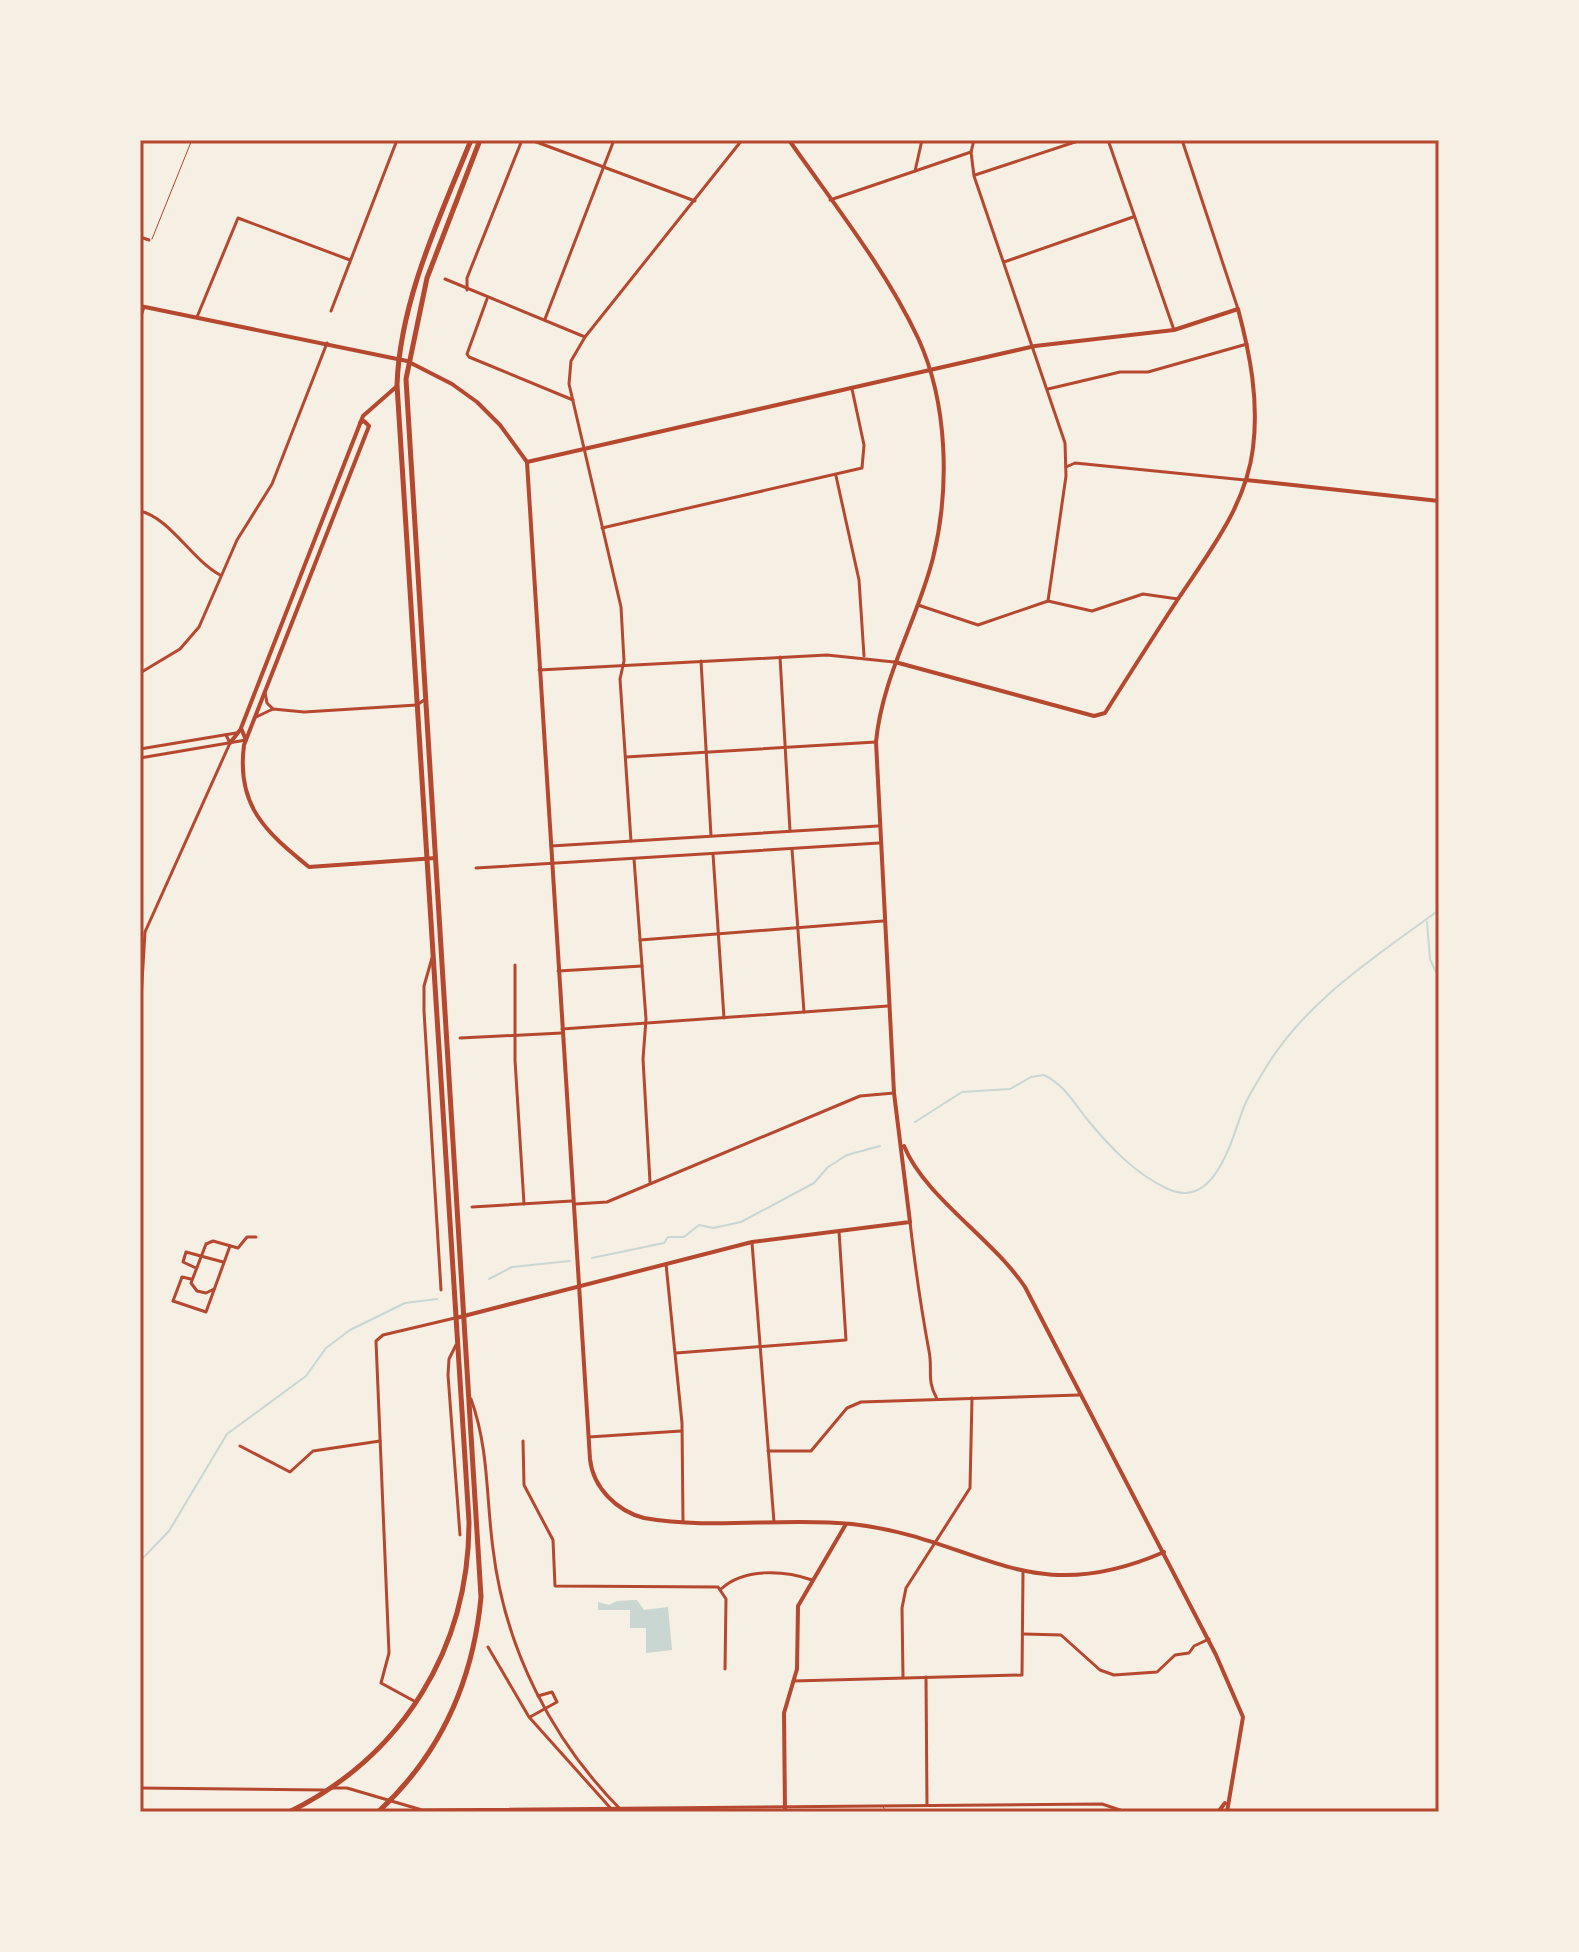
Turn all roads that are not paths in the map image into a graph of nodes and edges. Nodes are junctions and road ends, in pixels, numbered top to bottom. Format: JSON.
{"nodes":[{"id":1,"x":185,"y":140,"type":"edge"},
{"id":2,"x":397,"y":140,"type":"edge"},
{"id":3,"x":471,"y":140,"type":"edge"},
{"id":4,"x":480,"y":140,"type":"edge"},
{"id":5,"x":522,"y":140,"type":"edge"},
{"id":6,"x":531,"y":140,"type":"edge"},
{"id":7,"x":614,"y":140,"type":"edge"},
{"id":8,"x":742,"y":140,"type":"edge"},
{"id":9,"x":789,"y":140,"type":"edge"},
{"id":10,"x":922,"y":140,"type":"edge"},
{"id":11,"x":974,"y":140,"type":"edge"},
{"id":12,"x":1079,"y":140,"type":"edge"},
{"id":13,"x":1108,"y":140,"type":"edge"},
{"id":14,"x":1182,"y":140,"type":"edge"},
{"id":15,"x":971,"y":152,"type":"junction"},
{"id":16,"x":604,"y":167,"type":"junction"},
{"id":17,"x":915,"y":171,"type":"junction"},
{"id":18,"x":974,"y":176,"type":"junction"},
{"id":19,"x":830,"y":200,"type":"junction"},
{"id":20,"x":695,"y":201,"type":"junction"},
{"id":21,"x":1135,"y":217,"type":"junction"},
{"id":22,"x":140,"y":237,"type":"edge"},
{"id":23,"x":149,"y":240,"type":"joint"},
{"id":24,"x":350,"y":260,"type":"junction"},
{"id":25,"x":1004,"y":262,"type":"junction"},
{"id":26,"x":445,"y":279,"type":"dead end"},
{"id":27,"x":467,"y":290,"type":"junction"},
{"id":28,"x":487,"y":299,"type":"junction"},
{"id":29,"x":142,"y":307,"type":"edge"},
{"id":30,"x":1238,"y":309,"type":"junction"},
{"id":31,"x":331,"y":311,"type":"dead end"},
{"id":32,"x":197,"y":317,"type":"junction"},
{"id":33,"x":140,"y":319,"type":"edge"},
{"id":34,"x":545,"y":319,"type":"junction"},
{"id":35,"x":1174,"y":330,"type":"junction"},
{"id":36,"x":585,"y":337,"type":"junction"},
{"id":37,"x":327,"y":343,"type":"junction"},
{"id":38,"x":1248,"y":344,"type":"junction"},
{"id":39,"x":1035,"y":346,"type":"junction"},
{"id":40,"x":399,"y":358,"type":"junction"},
{"id":41,"x":407,"y":361,"type":"junction"},
{"id":42,"x":930,"y":369,"type":"junction"},
{"id":43,"x":397,"y":385,"type":"junction"},
{"id":44,"x":851,"y":387,"type":"junction"},
{"id":45,"x":1048,"y":389,"type":"junction"},
{"id":46,"x":573,"y":400,"type":"junction"},
{"id":47,"x":360,"y":423,"type":"junction"},
{"id":48,"x":585,"y":448,"type":"junction"},
{"id":49,"x":527,"y":462,"type":"junction"},
{"id":50,"x":1066,"y":467,"type":"junction"},
{"id":51,"x":836,"y":476,"type":"junction"},
{"id":52,"x":1246,"y":480,"type":"junction"},
{"id":53,"x":1439,"y":501,"type":"edge"},
{"id":54,"x":140,"y":511,"type":"edge"},
{"id":55,"x":602,"y":528,"type":"junction"},
{"id":56,"x":220,"y":576,"type":"junction"},
{"id":57,"x":1178,"y":599,"type":"junction"},
{"id":58,"x":1048,"y":601,"type":"junction"},
{"id":59,"x":918,"y":605,"type":"junction"},
{"id":60,"x":864,"y":656,"type":"junction"},
{"id":61,"x":780,"y":657,"type":"junction"},
{"id":62,"x":701,"y":661,"type":"junction"},
{"id":63,"x":895,"y":662,"type":"junction"},
{"id":64,"x":623,"y":665,"type":"junction"},
{"id":65,"x":539,"y":670,"type":"junction"},
{"id":66,"x":140,"y":673,"type":"edge"},
{"id":67,"x":265,"y":692,"type":"junction"},
{"id":68,"x":425,"y":697,"type":"junction"},
{"id":69,"x":417,"y":705,"type":"junction"},
{"id":70,"x":273,"y":709,"type":"junction"},
{"id":71,"x":254,"y":719,"type":"junction"},
{"id":72,"x":243,"y":734,"type":"junction"},
{"id":73,"x":226,"y":735,"type":"junction"},
{"id":74,"x":876,"y":742,"type":"junction"},
{"id":75,"x":230,"y":743,"type":"junction"},
{"id":76,"x":214,"y":746,"type":"junction"},
{"id":77,"x":785,"y":747,"type":"junction"},
{"id":78,"x":140,"y":749,"type":"edge"},
{"id":79,"x":706,"y":751,"type":"junction"},
{"id":80,"x":222,"y":757,"type":"junction"},
{"id":81,"x":626,"y":757,"type":"junction"},
{"id":82,"x":140,"y":758,"type":"edge"},
{"id":83,"x":878,"y":826,"type":"junction"},
{"id":84,"x":790,"y":831,"type":"junction"},
{"id":85,"x":711,"y":836,"type":"junction"},
{"id":86,"x":631,"y":841,"type":"junction"},
{"id":87,"x":879,"y":843,"type":"junction"},
{"id":88,"x":550,"y":846,"type":"junction"},
{"id":89,"x":792,"y":849,"type":"junction"},
{"id":90,"x":713,"y":854,"type":"junction"},
{"id":91,"x":436,"y":858,"type":"junction"},
{"id":92,"x":427,"y":859,"type":"junction"},
{"id":93,"x":634,"y":859,"type":"junction"},
{"id":94,"x":551,"y":864,"type":"junction"},
{"id":95,"x":476,"y":868,"type":"dead end"},
{"id":96,"x":883,"y":921,"type":"junction"},
{"id":97,"x":798,"y":928,"type":"junction"},
{"id":98,"x":718,"y":934,"type":"junction"},
{"id":99,"x":640,"y":940,"type":"junction"},
{"id":100,"x":433,"y":954,"type":"junction"},
{"id":101,"x":515,"y":965,"type":"dead end"},
{"id":102,"x":642,"y":966,"type":"junction"},
{"id":103,"x":558,"y":971,"type":"junction"},
{"id":104,"x":888,"y":1006,"type":"junction"},
{"id":105,"x":804,"y":1012,"type":"junction"},
{"id":106,"x":140,"y":1016,"type":"edge"},
{"id":107,"x":724,"y":1018,"type":"junction"},
{"id":108,"x":644,"y":1023,"type":"junction"},
{"id":109,"x":562,"y":1031,"type":"junction"},
{"id":110,"x":516,"y":1035,"type":"junction"},
{"id":111,"x":460,"y":1038,"type":"dead end"},
{"id":112,"x":894,"y":1093,"type":"junction"},
{"id":113,"x":900,"y":1137,"type":"junction"},
{"id":114,"x":920,"y":1177,"type":"junction"},
{"id":115,"x":907,"y":1181,"type":"junction"},
{"id":116,"x":650,"y":1184,"type":"junction"},
{"id":117,"x":572,"y":1202,"type":"junction"},
{"id":118,"x":524,"y":1204,"type":"junction"},
{"id":119,"x":472,"y":1207,"type":"dead end"},
{"id":120,"x":910,"y":1222,"type":"junction"},
{"id":121,"x":839,"y":1231,"type":"junction"},
{"id":122,"x":256,"y":1237,"type":"dead end"},
{"id":123,"x":752,"y":1242,"type":"junction"},
{"id":124,"x":230,"y":1246,"type":"junction"},
{"id":125,"x":201,"y":1254,"type":"junction"},
{"id":126,"x":224,"y":1262,"type":"junction"},
{"id":127,"x":666,"y":1264,"type":"junction"},
{"id":128,"x":196,"y":1268,"type":"junction"},
{"id":129,"x":191,"y":1279,"type":"junction"},
{"id":130,"x":579,"y":1285,"type":"junction"},
{"id":131,"x":215,"y":1289,"type":"junction"},
{"id":132,"x":441,"y":1290,"type":"dead end"},
{"id":133,"x":465,"y":1315,"type":"junction"},
{"id":134,"x":456,"y":1318,"type":"junction"},
{"id":135,"x":457,"y":1342,"type":"junction"},
{"id":136,"x":760,"y":1346,"type":"junction"},
{"id":137,"x":676,"y":1353,"type":"junction"},
{"id":138,"x":1083,"y":1395,"type":"junction"},
{"id":139,"x":972,"y":1398,"type":"junction"},
{"id":140,"x":471,"y":1399,"type":"junction"},
{"id":141,"x":937,"y":1400,"type":"junction"},
{"id":142,"x":681,"y":1431,"type":"junction"},
{"id":143,"x":589,"y":1437,"type":"junction"},
{"id":144,"x":380,"y":1441,"type":"junction"},
{"id":145,"x":523,"y":1441,"type":"dead end"},
{"id":146,"x":240,"y":1446,"type":"dead end"},
{"id":147,"x":768,"y":1451,"type":"junction"},
{"id":148,"x":683,"y":1521,"type":"junction"},
{"id":149,"x":774,"y":1522,"type":"junction"},
{"id":150,"x":846,"y":1524,"type":"junction"},
{"id":151,"x":460,"y":1535,"type":"dead end"},
{"id":152,"x":932,"y":1543,"type":"junction"},
{"id":153,"x":1164,"y":1552,"type":"junction"},
{"id":154,"x":1023,"y":1573,"type":"junction"},
{"id":155,"x":812,"y":1580,"type":"junction"},
{"id":156,"x":721,"y":1589,"type":"junction"},
{"id":157,"x":1024,"y":1634,"type":"junction"},
{"id":158,"x":1209,"y":1639,"type":"junction"},
{"id":159,"x":488,"y":1647,"type":"dead end"},
{"id":160,"x":725,"y":1669,"type":"dead end"},
{"id":161,"x":903,"y":1677,"type":"junction"},
{"id":162,"x":926,"y":1677,"type":"junction"},
{"id":163,"x":793,"y":1681,"type":"junction"},
{"id":164,"x":538,"y":1696,"type":"junction"},
{"id":165,"x":417,"y":1703,"type":"junction"},
{"id":166,"x":546,"y":1712,"type":"junction"},
{"id":167,"x":529,"y":1717,"type":"junction"},
{"id":168,"x":140,"y":1788,"type":"edge"},
{"id":169,"x":333,"y":1788,"type":"junction"},
{"id":170,"x":1225,"y":1803,"type":"junction"},
{"id":171,"x":901,"y":1805,"type":"junction"},
{"id":172,"x":927,"y":1805,"type":"junction"},
{"id":173,"x":881,"y":1806,"type":"junction"},
{"id":174,"x":612,"y":1810,"type":"edge"},
{"id":175,"x":621,"y":1810,"type":"edge"},
{"id":176,"x":785,"y":1810,"type":"edge"},
{"id":177,"x":289,"y":1812,"type":"edge"},
{"id":178,"x":378,"y":1812,"type":"edge"},
{"id":179,"x":887,"y":1812,"type":"edge"},
{"id":180,"x":907,"y":1812,"type":"edge"},
{"id":181,"x":1126,"y":1812,"type":"edge"},
{"id":182,"x":1218,"y":1812,"type":"edge"},
{"id":183,"x":1227,"y":1812,"type":"edge"}],
"edges":[{"from":1,"to":23,"type":"lane"},
{"from":2,"to":24,"type":"street"},
{"from":3,"to":40,"type":"main road"},
{"from":4,"to":41,"type":"main road"},
{"from":5,"to":27,"type":"street"},
{"from":6,"to":16,"type":"street"},
{"from":7,"to":16,"type":"street"},
{"from":8,"to":20,"type":"street"},
{"from":9,"to":19,"type":"street"},
{"from":10,"to":17,"type":"street"},
{"from":11,"to":15,"type":"street"},
{"from":12,"to":18,"type":"street"},
{"from":13,"to":21,"type":"street"},
{"from":14,"to":30,"type":"street"},
{"from":15,"to":17,"type":"street"},
{"from":15,"to":18,"type":"street"},
{"from":16,"to":20,"type":"street"},
{"from":16,"to":34,"type":"street"},
{"from":17,"to":19,"type":"street"},
{"from":18,"to":25,"type":"street"},
{"from":19,"to":42,"type":"street"},
{"from":20,"to":36,"type":"street"},
{"from":21,"to":25,"type":"street"},
{"from":21,"to":35,"type":"street"},
{"from":22,"to":23,"type":"street"},
{"from":24,"to":31,"type":"street"},
{"from":24,"to":32,"type":"street"},
{"from":25,"to":39,"type":"street"},
{"from":26,"to":27,"type":"street"},
{"from":27,"to":28,"type":"street"},
{"from":28,"to":34,"type":"street"},
{"from":28,"to":46,"type":"street"},
{"from":29,"to":32,"type":"street"},
{"from":29,"to":33,"type":"street"},
{"from":30,"to":35,"type":"street"},
{"from":30,"to":38,"type":"street"},
{"from":32,"to":37,"type":"street"},
{"from":34,"to":36,"type":"street"},
{"from":35,"to":39,"type":"street"},
{"from":36,"to":46,"type":"street"},
{"from":37,"to":40,"type":"street"},
{"from":37,"to":56,"type":"street"},
{"from":38,"to":45,"type":"street"},
{"from":38,"to":52,"type":"street"},
{"from":39,"to":42,"type":"street"},
{"from":39,"to":45,"type":"street"},
{"from":40,"to":41,"type":"street"},
{"from":40,"to":43,"type":"main road"},
{"from":41,"to":49,"type":"street"},
{"from":41,"to":68,"type":"main road"},
{"from":42,"to":44,"type":"street"},
{"from":42,"to":59,"type":"street"},
{"from":43,"to":47,"type":"street"},
{"from":43,"to":69,"type":"main road"},
{"from":44,"to":48,"type":"street"},
{"from":44,"to":51,"type":"street"},
{"from":45,"to":50,"type":"street"},
{"from":46,"to":48,"type":"street"},
{"from":47,"to":67,"type":"street"},
{"from":47,"to":72,"type":"street"},
{"from":48,"to":49,"type":"street"},
{"from":48,"to":55,"type":"street"},
{"from":49,"to":65,"type":"street"},
{"from":50,"to":52,"type":"street"},
{"from":50,"to":58,"type":"street"},
{"from":51,"to":55,"type":"street"},
{"from":51,"to":60,"type":"street"},
{"from":52,"to":53,"type":"street"},
{"from":52,"to":57,"type":"street"},
{"from":54,"to":56,"type":"street"},
{"from":55,"to":64,"type":"street"},
{"from":56,"to":66,"type":"street"},
{"from":57,"to":58,"type":"street"},
{"from":57,"to":63,"type":"street"},
{"from":58,"to":59,"type":"street"},
{"from":59,"to":63,"type":"street"},
{"from":60,"to":61,"type":"street"},
{"from":60,"to":63,"type":"street"},
{"from":61,"to":62,"type":"street"},
{"from":61,"to":77,"type":"street"},
{"from":62,"to":64,"type":"street"},
{"from":62,"to":79,"type":"street"},
{"from":63,"to":74,"type":"street"},
{"from":64,"to":65,"type":"street"},
{"from":64,"to":81,"type":"street"},
{"from":65,"to":88,"type":"street"},
{"from":67,"to":70,"type":"street"},
{"from":67,"to":71,"type":"street"},
{"from":68,"to":69,"type":"street"},
{"from":68,"to":91,"type":"main road"},
{"from":69,"to":70,"type":"street"},
{"from":69,"to":92,"type":"main road"},
{"from":70,"to":71,"type":"street"},
{"from":71,"to":72,"type":"street"},
{"from":72,"to":73,"type":"street"},
{"from":72,"to":75,"type":"street"},
{"from":72,"to":75,"type":"street"},
{"from":72,"to":92,"type":"street"},
{"from":73,"to":75,"type":"street"},
{"from":73,"to":78,"type":"street"},
{"from":74,"to":77,"type":"street"},
{"from":74,"to":83,"type":"street"},
{"from":75,"to":76,"type":"street"},
{"from":75,"to":80,"type":"street"},
{"from":76,"to":80,"type":"street"},
{"from":76,"to":82,"type":"street"},
{"from":77,"to":79,"type":"street"},
{"from":77,"to":84,"type":"street"},
{"from":79,"to":81,"type":"street"},
{"from":79,"to":85,"type":"street"},
{"from":80,"to":106,"type":"street"},
{"from":81,"to":86,"type":"street"},
{"from":83,"to":84,"type":"street"},
{"from":83,"to":87,"type":"street"},
{"from":84,"to":85,"type":"street"},
{"from":85,"to":86,"type":"street"},
{"from":86,"to":88,"type":"street"},
{"from":87,"to":89,"type":"street"},
{"from":87,"to":96,"type":"street"},
{"from":88,"to":94,"type":"street"},
{"from":89,"to":90,"type":"street"},
{"from":89,"to":97,"type":"street"},
{"from":90,"to":93,"type":"street"},
{"from":90,"to":98,"type":"street"},
{"from":91,"to":92,"type":"street"},
{"from":91,"to":133,"type":"main road"},
{"from":92,"to":100,"type":"main road"},
{"from":93,"to":94,"type":"street"},
{"from":93,"to":99,"type":"street"},
{"from":94,"to":95,"type":"street"},
{"from":94,"to":103,"type":"street"},
{"from":96,"to":97,"type":"street"},
{"from":96,"to":104,"type":"street"},
{"from":97,"to":98,"type":"street"},
{"from":97,"to":105,"type":"street"},
{"from":98,"to":99,"type":"street"},
{"from":98,"to":107,"type":"street"},
{"from":99,"to":102,"type":"street"},
{"from":100,"to":132,"type":"street"},
{"from":100,"to":134,"type":"main road"},
{"from":101,"to":110,"type":"street"},
{"from":102,"to":103,"type":"street"},
{"from":102,"to":108,"type":"street"},
{"from":103,"to":109,"type":"street"},
{"from":104,"to":105,"type":"street"},
{"from":104,"to":112,"type":"street"},
{"from":105,"to":107,"type":"street"},
{"from":107,"to":108,"type":"street"},
{"from":108,"to":109,"type":"street"},
{"from":108,"to":116,"type":"street"},
{"from":109,"to":110,"type":"street"},
{"from":109,"to":117,"type":"street"},
{"from":110,"to":111,"type":"street"},
{"from":110,"to":118,"type":"street"},
{"from":112,"to":113,"type":"street"},
{"from":112,"to":116,"type":"street"},
{"from":113,"to":114,"type":"street"},
{"from":113,"to":115,"type":"street"},
{"from":114,"to":115,"type":"street"},
{"from":114,"to":138,"type":"street"},
{"from":115,"to":120,"type":"street"},
{"from":116,"to":117,"type":"street"},
{"from":117,"to":118,"type":"street"},
{"from":117,"to":130,"type":"street"},
{"from":118,"to":119,"type":"street"},
{"from":120,"to":121,"type":"street"},
{"from":120,"to":141,"type":"street"},
{"from":121,"to":123,"type":"street"},
{"from":121,"to":136,"type":"street"},
{"from":122,"to":124,"type":"street"},
{"from":123,"to":127,"type":"street"},
{"from":123,"to":136,"type":"street"},
{"from":124,"to":125,"type":"street"},
{"from":124,"to":126,"type":"street"},
{"from":125,"to":126,"type":"street"},
{"from":125,"to":128,"type":"street"},
{"from":125,"to":128,"type":"street"},
{"from":126,"to":131,"type":"street"},
{"from":127,"to":130,"type":"street"},
{"from":127,"to":137,"type":"street"},
{"from":128,"to":129,"type":"street"},
{"from":129,"to":131,"type":"street"},
{"from":129,"to":131,"type":"street"},
{"from":130,"to":133,"type":"street"},
{"from":130,"to":143,"type":"street"},
{"from":133,"to":134,"type":"street"},
{"from":133,"to":140,"type":"main road"},
{"from":134,"to":135,"type":"main road"},
{"from":134,"to":144,"type":"street"},
{"from":135,"to":151,"type":"street"},
{"from":135,"to":165,"type":"main road"},
{"from":136,"to":137,"type":"street"},
{"from":136,"to":147,"type":"street"},
{"from":137,"to":142,"type":"street"},
{"from":138,"to":139,"type":"street"},
{"from":138,"to":153,"type":"street"},
{"from":139,"to":141,"type":"street"},
{"from":139,"to":152,"type":"street"},
{"from":140,"to":164,"type":"street"},
{"from":140,"to":178,"type":"main road"},
{"from":141,"to":147,"type":"street"},
{"from":142,"to":143,"type":"street"},
{"from":142,"to":148,"type":"street"},
{"from":143,"to":148,"type":"street"},
{"from":144,"to":146,"type":"street"},
{"from":144,"to":165,"type":"street"},
{"from":145,"to":156,"type":"street"},
{"from":147,"to":149,"type":"street"},
{"from":148,"to":149,"type":"street"},
{"from":149,"to":150,"type":"street"},
{"from":150,"to":152,"type":"street"},
{"from":150,"to":155,"type":"street"},
{"from":152,"to":154,"type":"street"},
{"from":152,"to":161,"type":"street"},
{"from":153,"to":154,"type":"street"},
{"from":153,"to":158,"type":"street"},
{"from":154,"to":157,"type":"street"},
{"from":155,"to":156,"type":"street"},
{"from":155,"to":163,"type":"street"},
{"from":156,"to":160,"type":"street"},
{"from":157,"to":158,"type":"street"},
{"from":157,"to":162,"type":"street"},
{"from":158,"to":170,"type":"street"},
{"from":159,"to":167,"type":"street"},
{"from":161,"to":162,"type":"street"},
{"from":161,"to":163,"type":"street"},
{"from":162,"to":172,"type":"street"},
{"from":163,"to":176,"type":"street"},
{"from":164,"to":166,"type":"street"},
{"from":164,"to":166,"type":"street"},
{"from":165,"to":169,"type":"main road"},
{"from":166,"to":167,"type":"street"},
{"from":166,"to":175,"type":"street"},
{"from":167,"to":174,"type":"street"},
{"from":168,"to":169,"type":"street"},
{"from":169,"to":174,"type":"street"},
{"from":169,"to":177,"type":"main road"},
{"from":170,"to":182,"type":"street"},
{"from":170,"to":183,"type":"street"},
{"from":171,"to":172,"type":"street"},
{"from":171,"to":173,"type":"street"},
{"from":171,"to":180,"type":"lane"},
{"from":172,"to":181,"type":"street"},
{"from":173,"to":176,"type":"street"},
{"from":173,"to":179,"type":"lane"},
{"from":174,"to":175,"type":"street"},
{"from":175,"to":176,"type":"street"}]}
